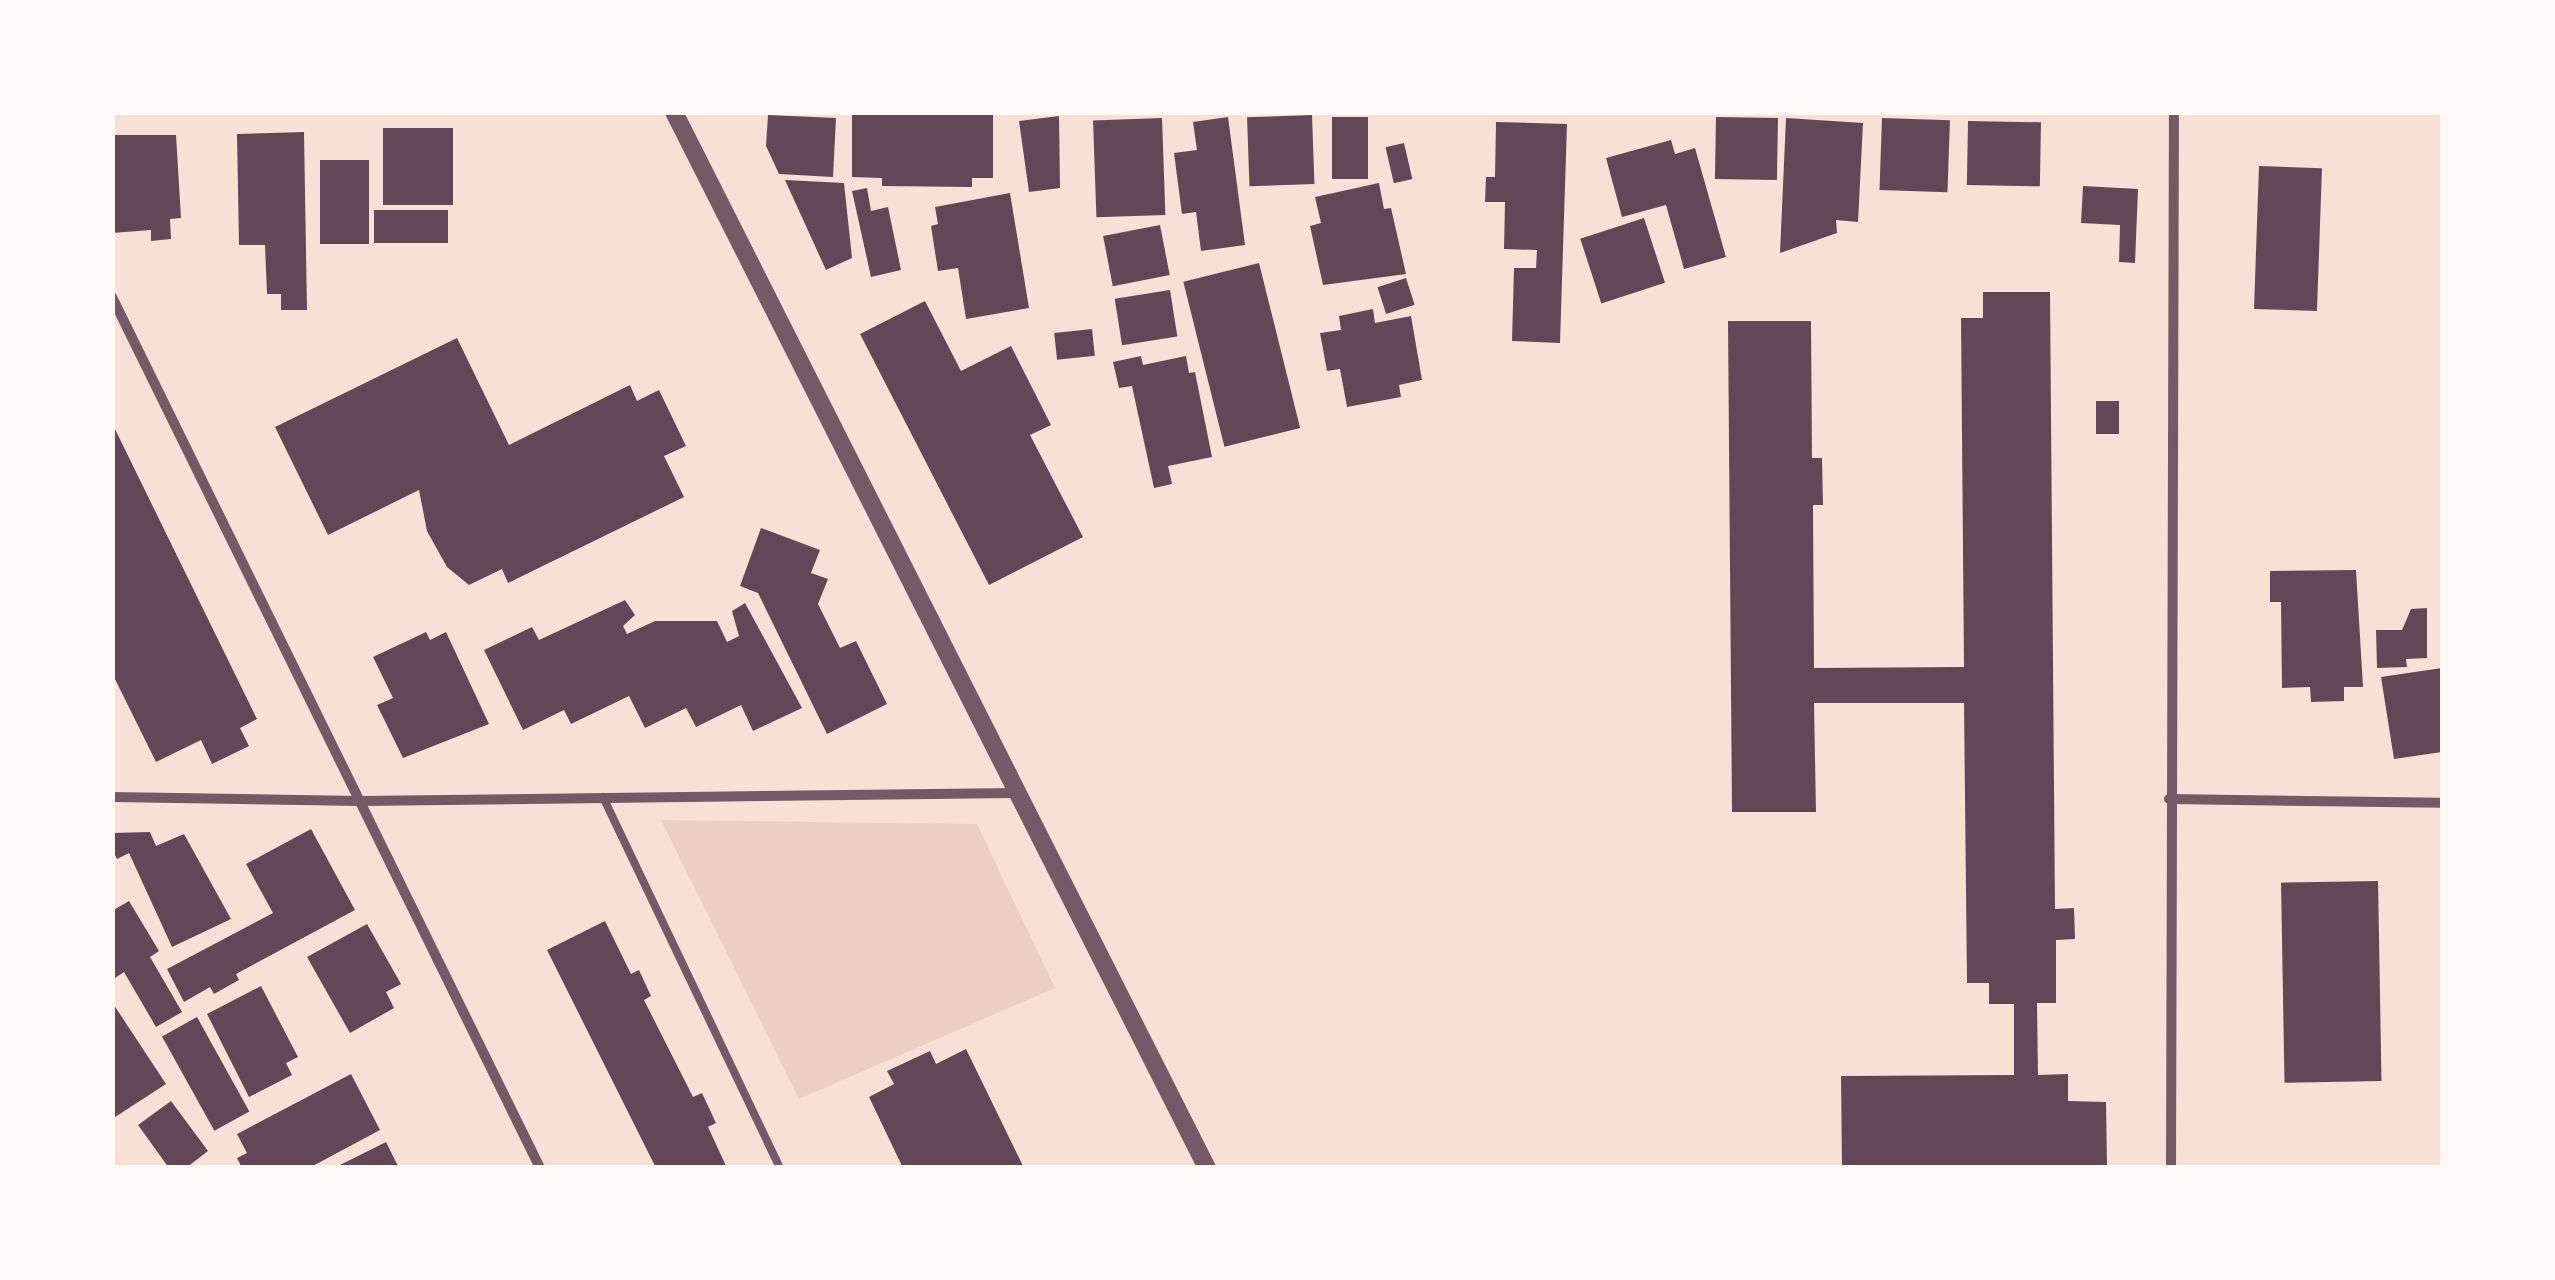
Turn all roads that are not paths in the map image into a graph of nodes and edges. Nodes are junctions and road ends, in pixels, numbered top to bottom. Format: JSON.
{"nodes":[{"id":1,"x":674,"y":112,"type":"edge"},
{"id":2,"x":2174,"y":112,"type":"edge"},
{"id":3,"x":112,"y":297,"type":"edge"},
{"id":4,"x":1016,"y":793,"type":"junction"},
{"id":5,"x":602,"y":796,"type":"junction"},
{"id":6,"x":112,"y":797,"type":"edge"},
{"id":7,"x":2170,"y":800,"type":"junction"},
{"id":8,"x":359,"y":802,"type":"junction"},
{"id":9,"x":2442,"y":803,"type":"edge"},
{"id":10,"x":540,"y":1168,"type":"edge"},
{"id":11,"x":780,"y":1168,"type":"edge"},
{"id":12,"x":1207,"y":1168,"type":"edge"},
{"id":13,"x":2171,"y":1168,"type":"edge"}],
"edges":[{"from":1,"to":4,"type":"street"},
{"from":2,"to":7,"type":"street"},
{"from":3,"to":8,"type":"street"},
{"from":4,"to":5,"type":"street"},
{"from":4,"to":12,"type":"street"},
{"from":5,"to":8,"type":"street"},
{"from":5,"to":11,"type":"lane"},
{"from":6,"to":8,"type":"street"},
{"from":7,"to":9,"type":"street"},
{"from":7,"to":13,"type":"street"},
{"from":8,"to":10,"type":"street"}]}
